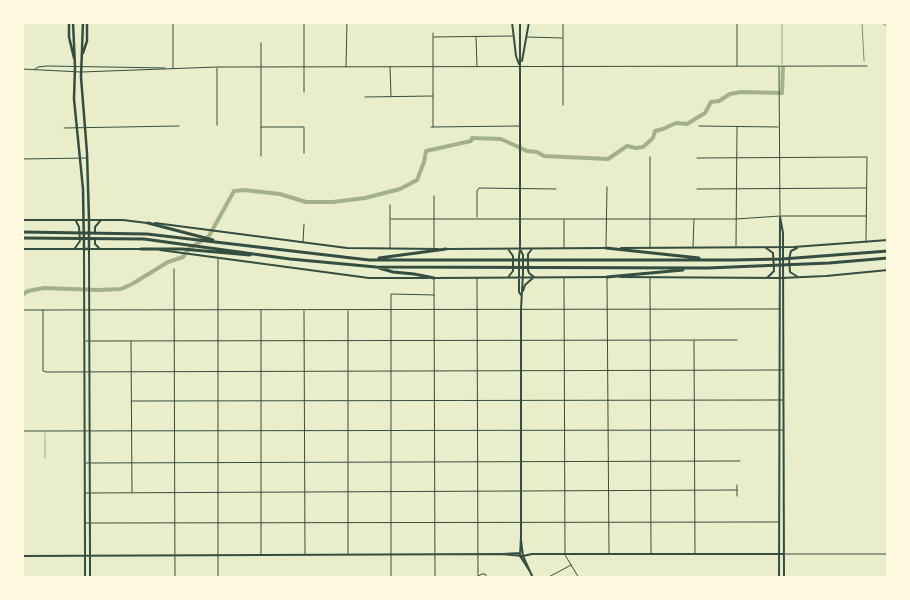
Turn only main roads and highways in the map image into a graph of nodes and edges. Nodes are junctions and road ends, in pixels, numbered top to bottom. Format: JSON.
{"nodes":[{"id":1,"x":69,"y":22,"type":"edge"},
{"id":2,"x":512,"y":22,"type":"edge"},
{"id":3,"x":520,"y":22,"type":"edge"},
{"id":4,"x":529,"y":22,"type":"edge"},
{"id":5,"x":73,"y":23,"type":"edge"},
{"id":6,"x":84,"y":23,"type":"edge"},
{"id":7,"x":75,"y":60,"type":"junction"},
{"id":8,"x":520,"y":66,"type":"junction"},
{"id":9,"x":22,"y":220,"type":"edge"},
{"id":10,"x":75,"y":220,"type":"junction"},
{"id":11,"x":84,"y":220,"type":"junction"},
{"id":12,"x":89,"y":220,"type":"junction"},
{"id":13,"x":101,"y":220,"type":"junction"},
{"id":14,"x":148,"y":223,"type":"junction"},
{"id":15,"x":22,"y":232,"type":"edge"},
{"id":16,"x":102,"y":236,"type":"junction"},
{"id":17,"x":22,"y":238,"type":"edge"},
{"id":18,"x":193,"y":238,"type":"junction"},
{"id":19,"x":888,"y":240,"type":"edge"},
{"id":20,"x":778,"y":247,"type":"junction"},
{"id":21,"x":783,"y":247,"type":"junction"},
{"id":22,"x":799,"y":247,"type":"junction"},
{"id":23,"x":606,"y":248,"type":"junction"},
{"id":24,"x":764,"y":248,"type":"junction"},
{"id":25,"x":22,"y":249,"type":"edge"},
{"id":26,"x":73,"y":249,"type":"junction"},
{"id":27,"x":84,"y":249,"type":"junction"},
{"id":28,"x":89,"y":249,"type":"junction"},
{"id":29,"x":101,"y":249,"type":"junction"},
{"id":30,"x":141,"y":249,"type":"junction"},
{"id":31,"x":446,"y":249,"type":"junction"},
{"id":32,"x":508,"y":249,"type":"junction"},
{"id":33,"x":520,"y":249,"type":"junction"},
{"id":34,"x":532,"y":249,"type":"junction"},
{"id":35,"x":888,"y":251,"type":"edge"},
{"id":36,"x":290,"y":258,"type":"junction"},
{"id":37,"x":888,"y":258,"type":"edge"},
{"id":38,"x":369,"y":260,"type":"junction"},
{"id":39,"x":714,"y":260,"type":"junction"},
{"id":40,"x":376,"y":267,"type":"junction"},
{"id":41,"x":708,"y":268,"type":"junction"},
{"id":42,"x":888,"y":270,"type":"edge"},
{"id":43,"x":508,"y":277,"type":"junction"},
{"id":44,"x":521,"y":277,"type":"junction"},
{"id":45,"x":534,"y":277,"type":"junction"},
{"id":46,"x":607,"y":277,"type":"junction"},
{"id":47,"x":799,"y":277,"type":"junction"},
{"id":48,"x":434,"y":278,"type":"junction"},
{"id":49,"x":767,"y":278,"type":"junction"},
{"id":50,"x":779,"y":278,"type":"junction"},
{"id":51,"x":783,"y":278,"type":"junction"},
{"id":52,"x":84,"y":279,"type":"junction"},
{"id":53,"x":89,"y":280,"type":"junction"},
{"id":54,"x":521,"y":295,"type":"junction"},
{"id":55,"x":84,"y":401,"type":"junction"},
{"id":56,"x":90,"y":401,"type":"junction"},
{"id":57,"x":779,"y":461,"type":"junction"},
{"id":58,"x":784,"y":462,"type":"junction"},
{"id":59,"x":779,"y":481,"type":"junction"},
{"id":60,"x":784,"y":481,"type":"junction"},
{"id":61,"x":85,"y":538,"type":"junction"},
{"id":62,"x":90,"y":538,"type":"junction"},
{"id":63,"x":521,"y":554,"type":"junction"},
{"id":64,"x":780,"y":554,"type":"junction"},
{"id":65,"x":784,"y":554,"type":"junction"},
{"id":66,"x":85,"y":555,"type":"junction"},
{"id":67,"x":90,"y":555,"type":"junction"},
{"id":68,"x":22,"y":556,"type":"edge"},
{"id":69,"x":85,"y":578,"type":"edge"},
{"id":70,"x":90,"y":578,"type":"edge"},
{"id":71,"x":533,"y":578,"type":"edge"},
{"id":72,"x":780,"y":578,"type":"edge"},
{"id":73,"x":784,"y":578,"type":"edge"}],
"edges":[{"from":1,"to":7,"type":"main road"},
{"from":2,"to":8,"type":"main road"},
{"from":3,"to":8,"type":"main road"},
{"from":4,"to":8,"type":"main road"},
{"from":5,"to":7,"type":"main road"},
{"from":6,"to":12,"type":"main road"},
{"from":7,"to":11,"type":"main road"},
{"from":8,"to":33,"type":"main road"},
{"from":9,"to":10,"type":"main road"},
{"from":10,"to":11,"type":"main road"},
{"from":10,"to":26,"type":"main road"},
{"from":11,"to":12,"type":"main road"},
{"from":11,"to":27,"type":"main road"},
{"from":12,"to":13,"type":"main road"},
{"from":12,"to":28,"type":"main road"},
{"from":13,"to":14,"type":"main road"},
{"from":13,"to":29,"type":"main road"},
{"from":14,"to":18,"type":"highway"},
{"from":14,"to":31,"type":"main road"},
{"from":15,"to":16,"type":"highway"},
{"from":16,"to":17,"type":"highway"},
{"from":16,"to":18,"type":"highway"},
{"from":16,"to":36,"type":"highway"},
{"from":18,"to":38,"type":"highway"},
{"from":19,"to":22,"type":"main road"},
{"from":20,"to":21,"type":"main road"},
{"from":20,"to":21,"type":"main road"},
{"from":20,"to":24,"type":"main road"},
{"from":20,"to":50,"type":"main road"},
{"from":21,"to":22,"type":"main road"},
{"from":21,"to":51,"type":"main road"},
{"from":22,"to":47,"type":"main road"},
{"from":23,"to":24,"type":"main road"},
{"from":23,"to":34,"type":"main road"},
{"from":23,"to":39,"type":"highway"},
{"from":24,"to":49,"type":"main road"},
{"from":25,"to":26,"type":"main road"},
{"from":26,"to":27,"type":"main road"},
{"from":27,"to":28,"type":"main road"},
{"from":27,"to":52,"type":"main road"},
{"from":28,"to":29,"type":"main road"},
{"from":28,"to":53,"type":"main road"},
{"from":29,"to":30,"type":"main road"},
{"from":30,"to":36,"type":"highway"},
{"from":30,"to":48,"type":"main road"},
{"from":31,"to":32,"type":"main road"},
{"from":31,"to":38,"type":"highway"},
{"from":32,"to":33,"type":"main road"},
{"from":32,"to":43,"type":"main road"},
{"from":33,"to":34,"type":"main road"},
{"from":33,"to":44,"type":"main road"},
{"from":34,"to":45,"type":"main road"},
{"from":35,"to":39,"type":"highway"},
{"from":36,"to":40,"type":"highway"},
{"from":37,"to":41,"type":"highway"},
{"from":38,"to":39,"type":"highway"},
{"from":40,"to":41,"type":"highway"},
{"from":40,"to":48,"type":"highway"},
{"from":41,"to":46,"type":"highway"},
{"from":42,"to":47,"type":"main road"},
{"from":43,"to":44,"type":"main road"},
{"from":43,"to":48,"type":"main road"},
{"from":44,"to":45,"type":"main road"},
{"from":44,"to":54,"type":"main road"},
{"from":45,"to":46,"type":"main road"},
{"from":45,"to":54,"type":"main road"},
{"from":46,"to":49,"type":"main road"},
{"from":47,"to":51,"type":"main road"},
{"from":49,"to":50,"type":"main road"},
{"from":50,"to":51,"type":"main road"},
{"from":50,"to":57,"type":"main road"},
{"from":51,"to":58,"type":"main road"},
{"from":52,"to":53,"type":"main road"},
{"from":52,"to":55,"type":"main road"},
{"from":53,"to":56,"type":"main road"},
{"from":54,"to":63,"type":"main road"},
{"from":55,"to":56,"type":"main road"},
{"from":55,"to":61,"type":"main road"},
{"from":56,"to":62,"type":"main road"},
{"from":57,"to":58,"type":"main road"},
{"from":57,"to":59,"type":"main road"},
{"from":58,"to":60,"type":"main road"},
{"from":59,"to":60,"type":"main road"},
{"from":59,"to":64,"type":"main road"},
{"from":60,"to":65,"type":"main road"},
{"from":61,"to":62,"type":"main road"},
{"from":61,"to":66,"type":"main road"},
{"from":62,"to":67,"type":"main road"},
{"from":63,"to":64,"type":"main road"},
{"from":63,"to":67,"type":"main road"},
{"from":63,"to":71,"type":"main road"},
{"from":64,"to":65,"type":"main road"},
{"from":64,"to":72,"type":"main road"},
{"from":65,"to":73,"type":"main road"},
{"from":66,"to":67,"type":"main road"},
{"from":66,"to":68,"type":"main road"},
{"from":66,"to":69,"type":"main road"},
{"from":67,"to":70,"type":"main road"}]}
